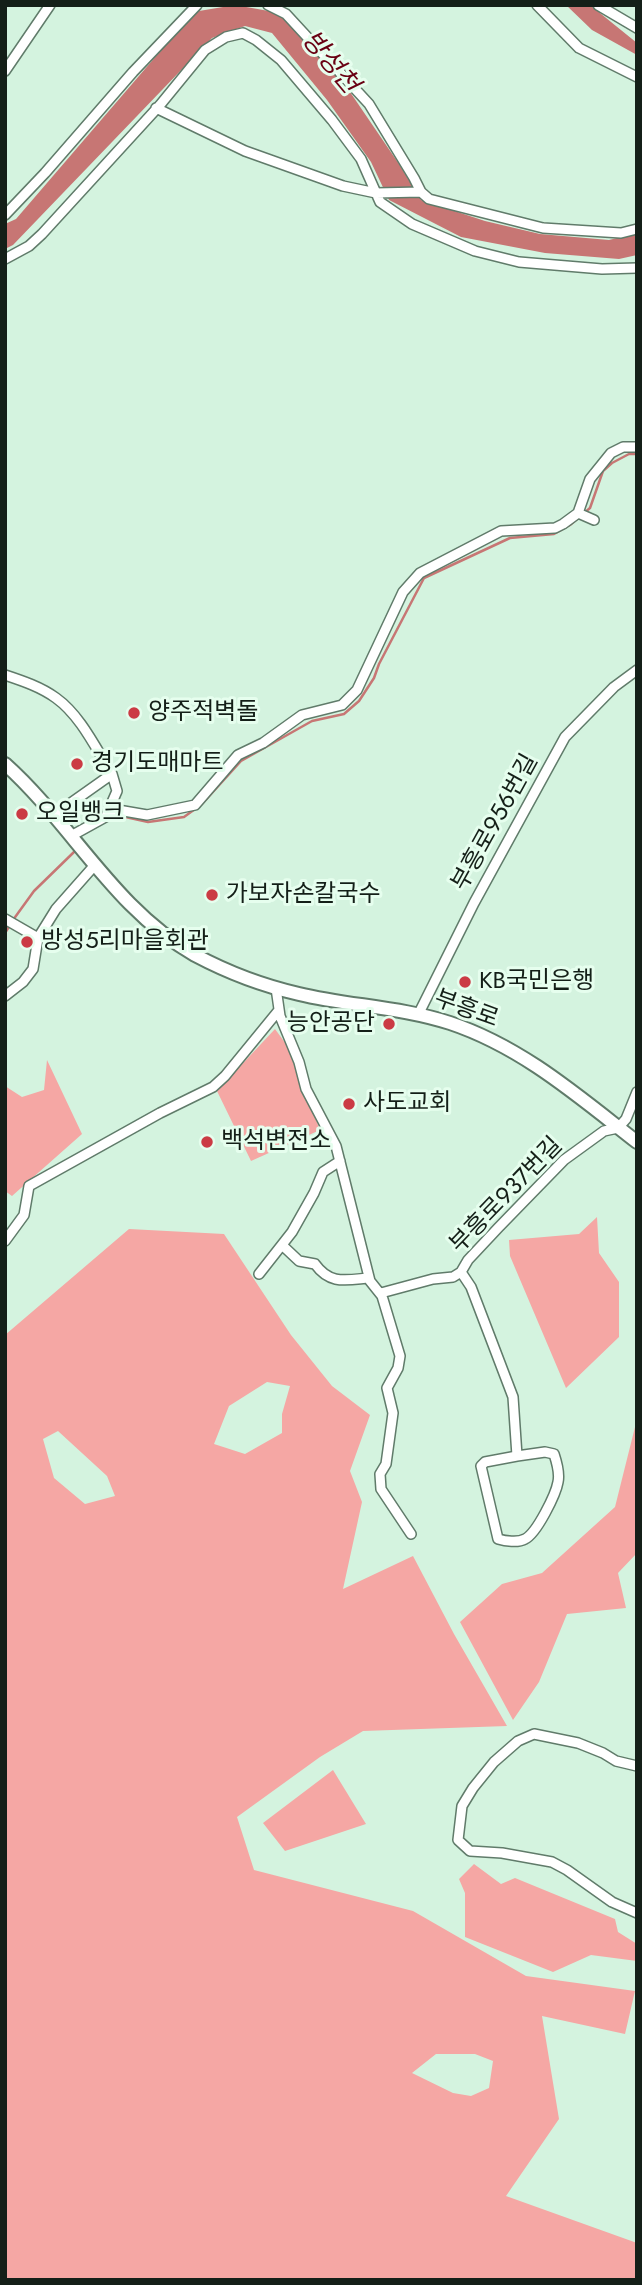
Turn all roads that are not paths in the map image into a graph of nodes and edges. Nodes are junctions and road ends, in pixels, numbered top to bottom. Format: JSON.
{"nodes":[{"id":1,"x":50,"y":5,"type":"edge"},
{"id":2,"x":197,"y":5,"type":"edge"},
{"id":3,"x":268,"y":5,"type":"edge"},
{"id":4,"x":537,"y":5,"type":"edge"},
{"id":5,"x":598,"y":5,"type":"edge"},
{"id":6,"x":637,"y":28,"type":"edge"},
{"id":7,"x":5,"y":71,"type":"edge"},
{"id":8,"x":637,"y":77,"type":"edge"},
{"id":9,"x":156,"y":108,"type":"junction"},
{"id":10,"x":421,"y":192,"type":"junction"},
{"id":11,"x":376,"y":193,"type":"junction"},
{"id":12,"x":5,"y":215,"type":"edge"},
{"id":13,"x":637,"y":229,"type":"edge"},
{"id":14,"x":5,"y":259,"type":"edge"},
{"id":15,"x":637,"y":268,"type":"edge"},
{"id":16,"x":637,"y":447,"type":"edge"},
{"id":17,"x":578,"y":513,"type":"junction"},
{"id":18,"x":594,"y":520,"type":"dead end"},
{"id":19,"x":637,"y":670,"type":"edge"},
{"id":20,"x":5,"y":675,"type":"edge"},
{"id":21,"x":5,"y":764,"type":"edge"},
{"id":22,"x":112,"y":774,"type":"junction"},
{"id":23,"x":107,"y":814,"type":"junction"},
{"id":24,"x":54,"y":815,"type":"junction"},
{"id":25,"x":71,"y":836,"type":"junction"},
{"id":26,"x":94,"y":866,"type":"junction"},
{"id":27,"x":10,"y":920,"type":"edge"},
{"id":28,"x":38,"y":938,"type":"junction"},
{"id":29,"x":276,"y":988,"type":"junction"},
{"id":30,"x":5,"y":996,"type":"edge"},
{"id":31,"x":279,"y":1010,"type":"junction"},
{"id":32,"x":418,"y":1015,"type":"junction"},
{"id":33,"x":637,"y":1092,"type":"edge"},
{"id":34,"x":618,"y":1128,"type":"junction"},
{"id":35,"x":637,"y":1142,"type":"edge"},
{"id":36,"x":340,"y":1161,"type":"junction"},
{"id":37,"x":5,"y":1241,"type":"edge"},
{"id":38,"x":282,"y":1245,"type":"junction"},
{"id":39,"x":461,"y":1272,"type":"junction"},
{"id":40,"x":259,"y":1274,"type":"dead end"},
{"id":41,"x":369,"y":1278,"type":"junction"},
{"id":42,"x":381,"y":1293,"type":"junction"},
{"id":43,"x":517,"y":1456,"type":"junction"},
{"id":44,"x":411,"y":1534,"type":"dead end"},
{"id":45,"x":637,"y":1766,"type":"edge"},
{"id":46,"x":637,"y":1913,"type":"edge"}],
"edges":[{"from":1,"to":7,"type":"street"},
{"from":2,"to":12,"type":"street"},
{"from":3,"to":10,"type":"street"},
{"from":4,"to":8,"type":"street"},
{"from":5,"to":6,"type":"street"},
{"from":9,"to":11,"type":"street"},
{"from":9,"to":11,"type":"street"},
{"from":9,"to":14,"type":"street"},
{"from":10,"to":11,"type":"street"},
{"from":10,"to":13,"type":"street"},
{"from":11,"to":15,"type":"street"},
{"from":16,"to":17,"type":"street"},
{"from":17,"to":18,"type":"street"},
{"from":17,"to":23,"type":"street"},
{"from":19,"to":32,"type":"street","name":"부흥로956번길"},
{"from":20,"to":22,"type":"street"},
{"from":21,"to":24,"type":"main road","name":"부흥로"},
{"from":22,"to":23,"type":"street"},
{"from":22,"to":24,"type":"street"},
{"from":23,"to":25,"type":"street"},
{"from":24,"to":25,"type":"main road","name":"부흥로"},
{"from":25,"to":26,"type":"main road","name":"부흥로"},
{"from":26,"to":28,"type":"street"},
{"from":26,"to":29,"type":"main road","name":"부흥로"},
{"from":27,"to":28,"type":"street"},
{"from":28,"to":30,"type":"street"},
{"from":29,"to":31,"type":"street"},
{"from":29,"to":32,"type":"main road","name":"부흥로"},
{"from":31,"to":36,"type":"street"},
{"from":31,"to":37,"type":"street"},
{"from":32,"to":34,"type":"main road","name":"부흥로"},
{"from":33,"to":34,"type":"street"},
{"from":34,"to":35,"type":"main road","name":"부흥로"},
{"from":34,"to":39,"type":"street","name":"부흥로937번길"},
{"from":36,"to":38,"type":"street"},
{"from":36,"to":41,"type":"street"},
{"from":38,"to":40,"type":"street"},
{"from":38,"to":41,"type":"street"},
{"from":39,"to":42,"type":"street","name":"부흥로937번길"},
{"from":39,"to":43,"type":"street","name":"부흥로937번길"},
{"from":41,"to":42,"type":"street"},
{"from":42,"to":44,"type":"street"},
{"from":43,"to":43,"type":"street"},
{"from":45,"to":46,"type":"street"}]}
